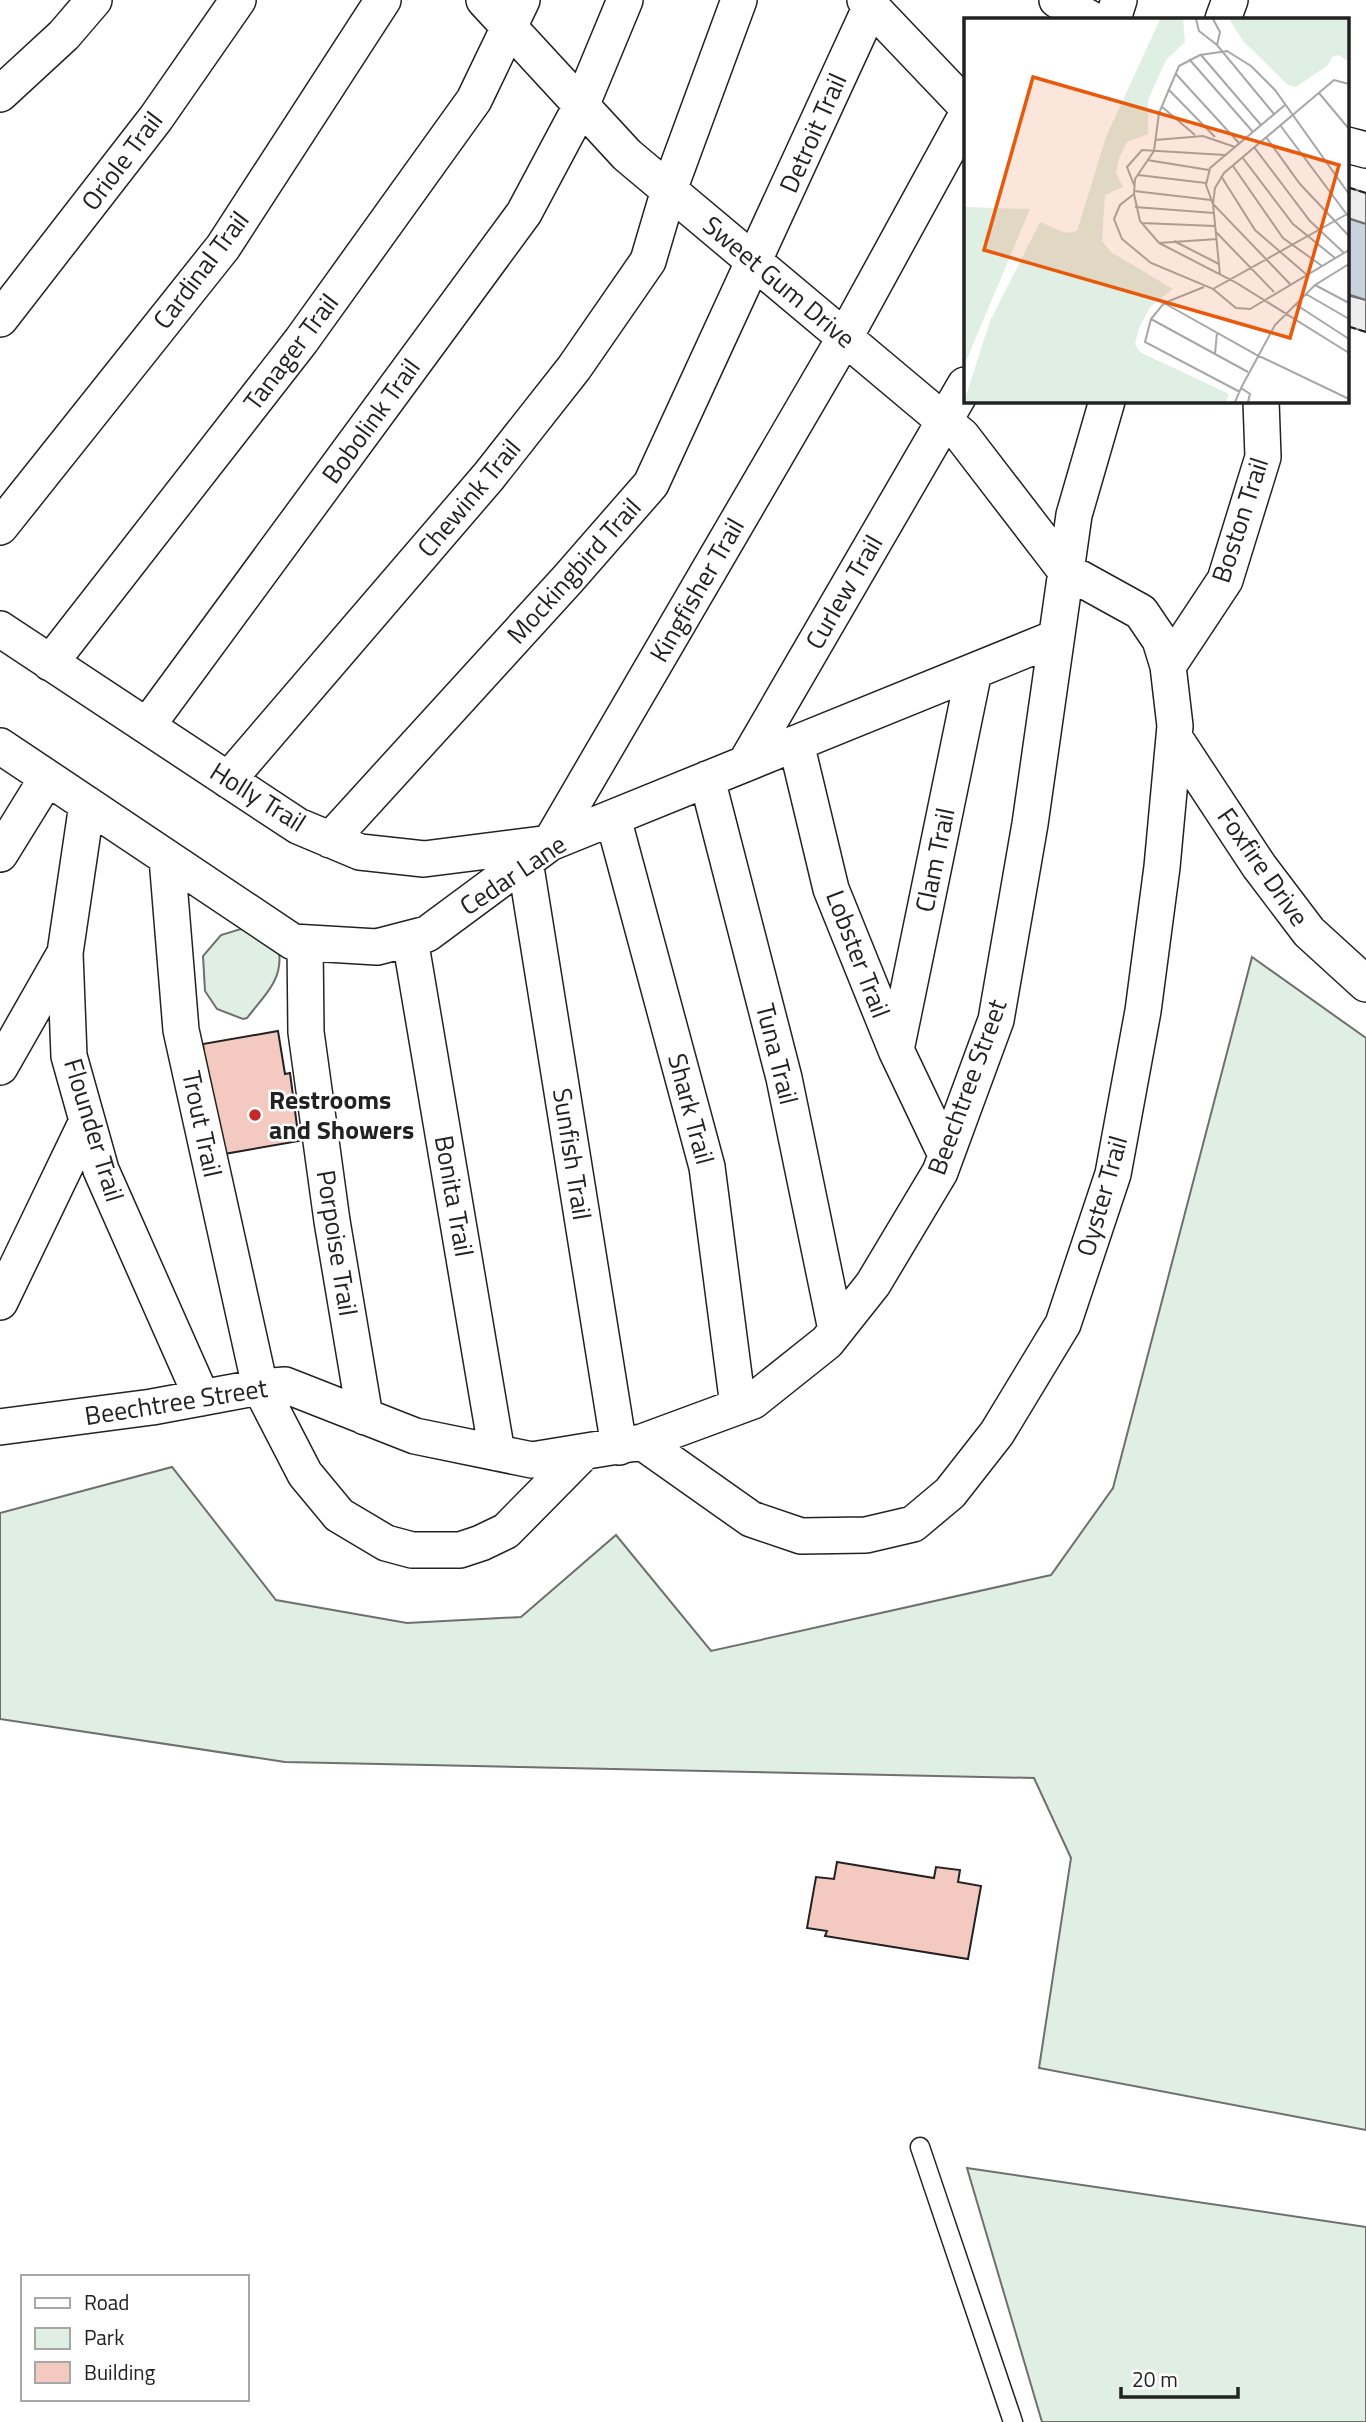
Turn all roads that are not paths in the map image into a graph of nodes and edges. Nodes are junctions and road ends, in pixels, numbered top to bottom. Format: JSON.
{"nodes":[{"id":1,"x":94,"y":0,"type":"edge"},
{"id":2,"x":238,"y":0,"type":"edge"},
{"id":3,"x":383,"y":0,"type":"edge"},
{"id":4,"x":484,"y":0,"type":"edge"},
{"id":5,"x":625,"y":0,"type":"edge"},
{"id":6,"x":739,"y":0,"type":"edge"},
{"id":7,"x":1057,"y":0,"type":"edge"},
{"id":8,"x":1119,"y":0,"type":"edge"},
{"id":9,"x":1230,"y":0,"type":"edge"},
{"id":10,"x":868,"y":3,"type":"edge"},
{"id":11,"x":516,"y":14,"type":"edge"},
{"id":12,"x":1089,"y":18,"type":"edge"},
{"id":13,"x":1113,"y":18,"type":"edge"},
{"id":14,"x":1223,"y":18,"type":"edge"},
{"id":15,"x":0,"y":94,"type":"edge"},
{"id":16,"x":964,"y":104,"type":"edge"},
{"id":17,"x":581,"y":106,"type":"junction"},
{"id":18,"x":964,"y":120,"type":"edge"},
{"id":19,"x":1348,"y":145,"type":"edge"},
{"id":20,"x":1366,"y":150,"type":"edge"},
{"id":21,"x":669,"y":190,"type":"junction"},
{"id":22,"x":755,"y":261,"type":"junction"},
{"id":23,"x":0,"y":319,"type":"edge"},
{"id":24,"x":845,"y":337,"type":"junction"},
{"id":25,"x":964,"y":387,"type":"edge"},
{"id":26,"x":1107,"y":402,"type":"edge"},
{"id":27,"x":1261,"y":402,"type":"edge"},
{"id":28,"x":944,"y":420,"type":"junction"},
{"id":29,"x":0,"y":527,"type":"edge"},
{"id":30,"x":1065,"y":569,"type":"junction"},
{"id":31,"x":0,"y":629,"type":"edge"},
{"id":32,"x":1055,"y":638,"type":"junction"},
{"id":33,"x":50,"y":663,"type":"junction"},
{"id":34,"x":1168,"y":666,"type":"junction"},
{"id":35,"x":974,"y":671,"type":"junction"},
{"id":36,"x":147,"y":726,"type":"junction"},
{"id":37,"x":1174,"y":737,"type":"junction"},
{"id":38,"x":796,"y":743,"type":"junction"},
{"id":39,"x":0,"y":746,"type":"edge"},
{"id":40,"x":745,"y":764,"type":"junction"},
{"id":41,"x":47,"y":778,"type":"junction"},
{"id":42,"x":706,"y":779,"type":"junction"},
{"id":43,"x":228,"y":780,"type":"junction"},
{"id":44,"x":87,"y":804,"type":"junction"},
{"id":45,"x":613,"y":818,"type":"junction"},
{"id":46,"x":330,"y":839,"type":"junction"},
{"id":47,"x":537,"y":852,"type":"junction"},
{"id":48,"x":0,"y":854,"type":"edge"},
{"id":49,"x":167,"y":858,"type":"junction"},
{"id":50,"x":410,"y":939,"type":"junction"},
{"id":51,"x":305,"y":943,"type":"junction"},
{"id":52,"x":65,"y":953,"type":"junction"},
{"id":53,"x":1366,"y":984,"type":"edge"},
{"id":54,"x":896,"y":1050,"type":"junction"},
{"id":55,"x":0,"y":1067,"type":"edge"},
{"id":56,"x":86,"y":1121,"type":"junction"},
{"id":57,"x":946,"y":1155,"type":"junction"},
{"id":58,"x":0,"y":1302,"type":"edge"},
{"id":59,"x":836,"y":1330,"type":"junction"},
{"id":60,"x":260,"y":1387,"type":"junction"},
{"id":61,"x":202,"y":1398,"type":"junction"},
{"id":62,"x":738,"y":1406,"type":"junction"},
{"id":63,"x":365,"y":1417,"type":"junction"},
{"id":64,"x":0,"y":1427,"type":"edge"},
{"id":65,"x":631,"y":1444,"type":"junction"},
{"id":66,"x":498,"y":1453,"type":"junction"},
{"id":67,"x":583,"y":1453,"type":"junction"},
{"id":68,"x":920,"y":2147,"type":"dead end"},
{"id":69,"x":1013,"y":2422,"type":"edge"}],
"edges":[{"from":1,"to":15,"type":"street"},
{"from":2,"to":23,"type":"street","name":"Oriole Trail"},
{"from":3,"to":29,"type":"street","name":"Cardinal Trail"},
{"from":4,"to":11,"type":"street","name":"Sweet Gum Drive"},
{"from":5,"to":17,"type":"street","name":"Bobolink Trail"},
{"from":6,"to":21,"type":"street","name":"Chewink Trail"},
{"from":7,"to":12,"type":"street"},
{"from":8,"to":13,"type":"street"},
{"from":9,"to":14,"type":"street"},
{"from":10,"to":16,"type":"street"},
{"from":10,"to":22,"type":"street","name":"Detroit Trail"},
{"from":11,"to":17,"type":"street","name":"Sweet Gum Drive"},
{"from":11,"to":33,"type":"street","name":"Tanager Trail"},
{"from":17,"to":21,"type":"street","name":"Sweet Gum Drive"},
{"from":17,"to":36,"type":"street","name":"Bobolink Trail"},
{"from":18,"to":24,"type":"street","name":"Kingfisher Trail"},
{"from":19,"to":20,"type":"street"},
{"from":21,"to":22,"type":"street","name":"Sweet Gum Drive"},
{"from":21,"to":43,"type":"street","name":"Chewink Trail"},
{"from":22,"to":24,"type":"street","name":"Sweet Gum Drive"},
{"from":22,"to":46,"type":"street","name":"Mockingbird Trail"},
{"from":24,"to":28,"type":"street","name":"Sweet Gum Drive"},
{"from":24,"to":47,"type":"street","name":"Kingfisher Trail"},
{"from":25,"to":28,"type":"street","name":"Curlew Trail"},
{"from":26,"to":30,"type":"street","name":"Beechtree Street"},
{"from":27,"to":34,"type":"street","name":"Boston Trail"},
{"from":28,"to":30,"type":"street","name":"Sweet Gum Drive"},
{"from":28,"to":40,"type":"street","name":"Curlew Trail"},
{"from":30,"to":32,"type":"street","name":"Beechtree Street"},
{"from":30,"to":34,"type":"street","name":"Oyster Trail"},
{"from":31,"to":33,"type":"street","name":"Holly Trail"},
{"from":32,"to":35,"type":"street","name":"Cedar Lane"},
{"from":32,"to":57,"type":"street","name":"Beechtree Street"},
{"from":33,"to":36,"type":"street","name":"Holly Trail"},
{"from":34,"to":37,"type":"street","name":"Oyster Trail"},
{"from":35,"to":38,"type":"street","name":"Cedar Lane"},
{"from":35,"to":54,"type":"street","name":"Clam Trail"},
{"from":36,"to":43,"type":"street","name":"Holly Trail"},
{"from":37,"to":53,"type":"street","name":"Foxfire Drive"},
{"from":37,"to":65,"type":"street","name":"Oyster Trail"},
{"from":38,"to":40,"type":"street","name":"Cedar Lane"},
{"from":38,"to":54,"type":"street","name":"Lobster Trail"},
{"from":39,"to":41,"type":"street","name":"Cedar Lane"},
{"from":40,"to":42,"type":"street","name":"Cedar Lane"},
{"from":41,"to":44,"type":"street","name":"Cedar Lane"},
{"from":41,"to":48,"type":"street"},
{"from":42,"to":45,"type":"street","name":"Cedar Lane"},
{"from":42,"to":59,"type":"street","name":"Tuna Trail"},
{"from":43,"to":46,"type":"street","name":"Holly Trail"},
{"from":44,"to":49,"type":"street","name":"Cedar Lane"},
{"from":44,"to":52,"type":"street","name":"Flounder Trail"},
{"from":45,"to":47,"type":"street","name":"Cedar Lane"},
{"from":45,"to":62,"type":"street","name":"Shark Trail"},
{"from":46,"to":47,"type":"street","name":"Holly Trail"},
{"from":47,"to":50,"type":"street","name":"Cedar Lane"},
{"from":47,"to":65,"type":"street","name":"Sunfish Trail"},
{"from":49,"to":51,"type":"street","name":"Cedar Lane"},
{"from":49,"to":60,"type":"street","name":"Trout Trail"},
{"from":50,"to":51,"type":"street","name":"Cedar Lane"},
{"from":50,"to":66,"type":"street","name":"Bonita Trail"},
{"from":51,"to":63,"type":"street","name":"Porpoise Trail"},
{"from":52,"to":55,"type":"street"},
{"from":52,"to":56,"type":"street","name":"Flounder Trail"},
{"from":54,"to":57,"type":"street","name":"Lobster Trail"},
{"from":56,"to":58,"type":"street"},
{"from":56,"to":61,"type":"street","name":"Flounder Trail"},
{"from":57,"to":59,"type":"street","name":"Beechtree Street"},
{"from":59,"to":62,"type":"street","name":"Beechtree Street"},
{"from":60,"to":61,"type":"street","name":"Beechtree Street"},
{"from":60,"to":63,"type":"street","name":"Beechtree Street"},
{"from":60,"to":67,"type":"street"},
{"from":61,"to":64,"type":"street","name":"Beechtree Street"},
{"from":62,"to":65,"type":"street","name":"Beechtree Street"},
{"from":63,"to":66,"type":"street","name":"Beechtree Street"},
{"from":65,"to":67,"type":"street","name":"Beechtree Street"},
{"from":66,"to":67,"type":"street","name":"Beechtree Street"},
{"from":68,"to":69,"type":"lane"}]}
